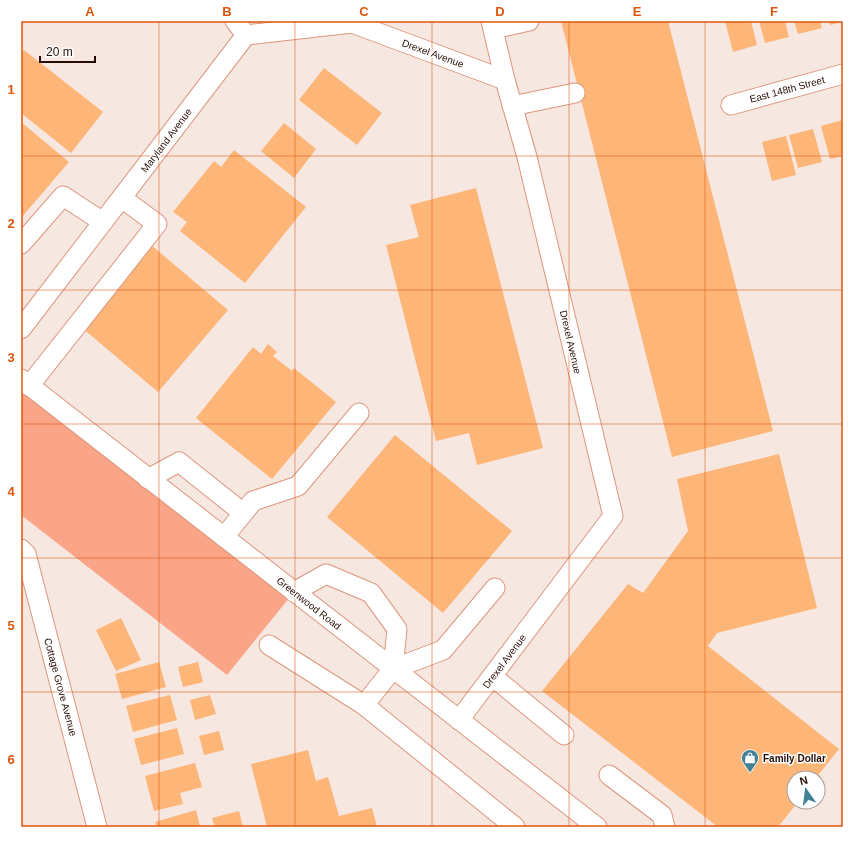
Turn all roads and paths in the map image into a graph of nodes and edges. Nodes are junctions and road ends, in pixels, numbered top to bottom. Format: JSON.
{"nodes":[{"id":1,"x":529,"y":21,"type":"edge"},
{"id":2,"x":363,"y":24,"type":"edge"},
{"id":3,"x":492,"y":25,"type":"edge"},
{"id":4,"x":240,"y":28,"type":"edge"},
{"id":5,"x":843,"y":74,"type":"edge"},
{"id":6,"x":505,"y":80,"type":"junction"},
{"id":7,"x":575,"y":92,"type":"dead end"},
{"id":8,"x":731,"y":105,"type":"dead end"},
{"id":9,"x":512,"y":106,"type":"junction"},
{"id":10,"x":122,"y":198,"type":"junction"},
{"id":11,"x":103,"y":222,"type":"junction"},
{"id":12,"x":21,"y":244,"type":"edge"},
{"id":13,"x":21,"y":329,"type":"edge"},
{"id":14,"x":25,"y":382,"type":"edge"},
{"id":15,"x":359,"y":413,"type":"dead end"},
{"id":16,"x":148,"y":478,"type":"junction"},
{"id":17,"x":243,"y":513,"type":"junction"},
{"id":18,"x":224,"y":537,"type":"junction"},
{"id":19,"x":21,"y":549,"type":"edge"},
{"id":20,"x":495,"y":588,"type":"dead end"},
{"id":21,"x":294,"y":592,"type":"junction"},
{"id":22,"x":269,"y":646,"type":"dead end"},
{"id":23,"x":393,"y":669,"type":"junction"},
{"id":24,"x":492,"y":676,"type":"junction"},
{"id":25,"x":364,"y":705,"type":"junction"},
{"id":26,"x":459,"y":720,"type":"junction"},
{"id":27,"x":564,"y":735,"type":"dead end"},
{"id":28,"x":609,"y":775,"type":"dead end"},
{"id":29,"x":97,"y":827,"type":"edge"},
{"id":30,"x":515,"y":827,"type":"edge"},
{"id":31,"x":597,"y":827,"type":"edge"},
{"id":32,"x":665,"y":827,"type":"edge"}],
"edges":[{"from":1,"to":3,"type":"street"},
{"from":2,"to":4,"type":"street","name":"Maryland Avenue"},
{"from":2,"to":6,"type":"street","name":"Drexel Avenue"},
{"from":3,"to":6,"type":"street"},
{"from":4,"to":10,"type":"street","name":"Maryland Avenue"},
{"from":5,"to":8,"type":"street","name":"East 148th Street"},
{"from":6,"to":9,"type":"street","name":"Drexel Avenue"},
{"from":7,"to":9,"type":"street"},
{"from":9,"to":24,"type":"street","name":"Drexel Avenue"},
{"from":10,"to":11,"type":"street","name":"Maryland Avenue"},
{"from":10,"to":14,"type":"street"},
{"from":11,"to":12,"type":"street"},
{"from":11,"to":13,"type":"street","name":"Maryland Avenue"},
{"from":14,"to":16,"type":"street","name":"Greenwood Road"},
{"from":15,"to":17,"type":"street"},
{"from":16,"to":17,"type":"street"},
{"from":16,"to":18,"type":"street","name":"Greenwood Road"},
{"from":17,"to":18,"type":"street"},
{"from":18,"to":21,"type":"street","name":"Greenwood Road"},
{"from":19,"to":29,"type":"street","name":"Cottage Grove Avenue"},
{"from":20,"to":23,"type":"street"},
{"from":21,"to":23,"type":"street","name":"Greenwood Road"},
{"from":21,"to":23,"type":"street"},
{"from":22,"to":25,"type":"street"},
{"from":23,"to":25,"type":"street"},
{"from":23,"to":26,"type":"street","name":"Greenwood Road"},
{"from":24,"to":26,"type":"street","name":"Drexel Avenue"},
{"from":24,"to":27,"type":"street"},
{"from":25,"to":30,"type":"street"},
{"from":26,"to":31,"type":"street","name":"Greenwood Road"},
{"from":28,"to":32,"type":"street"}]}
